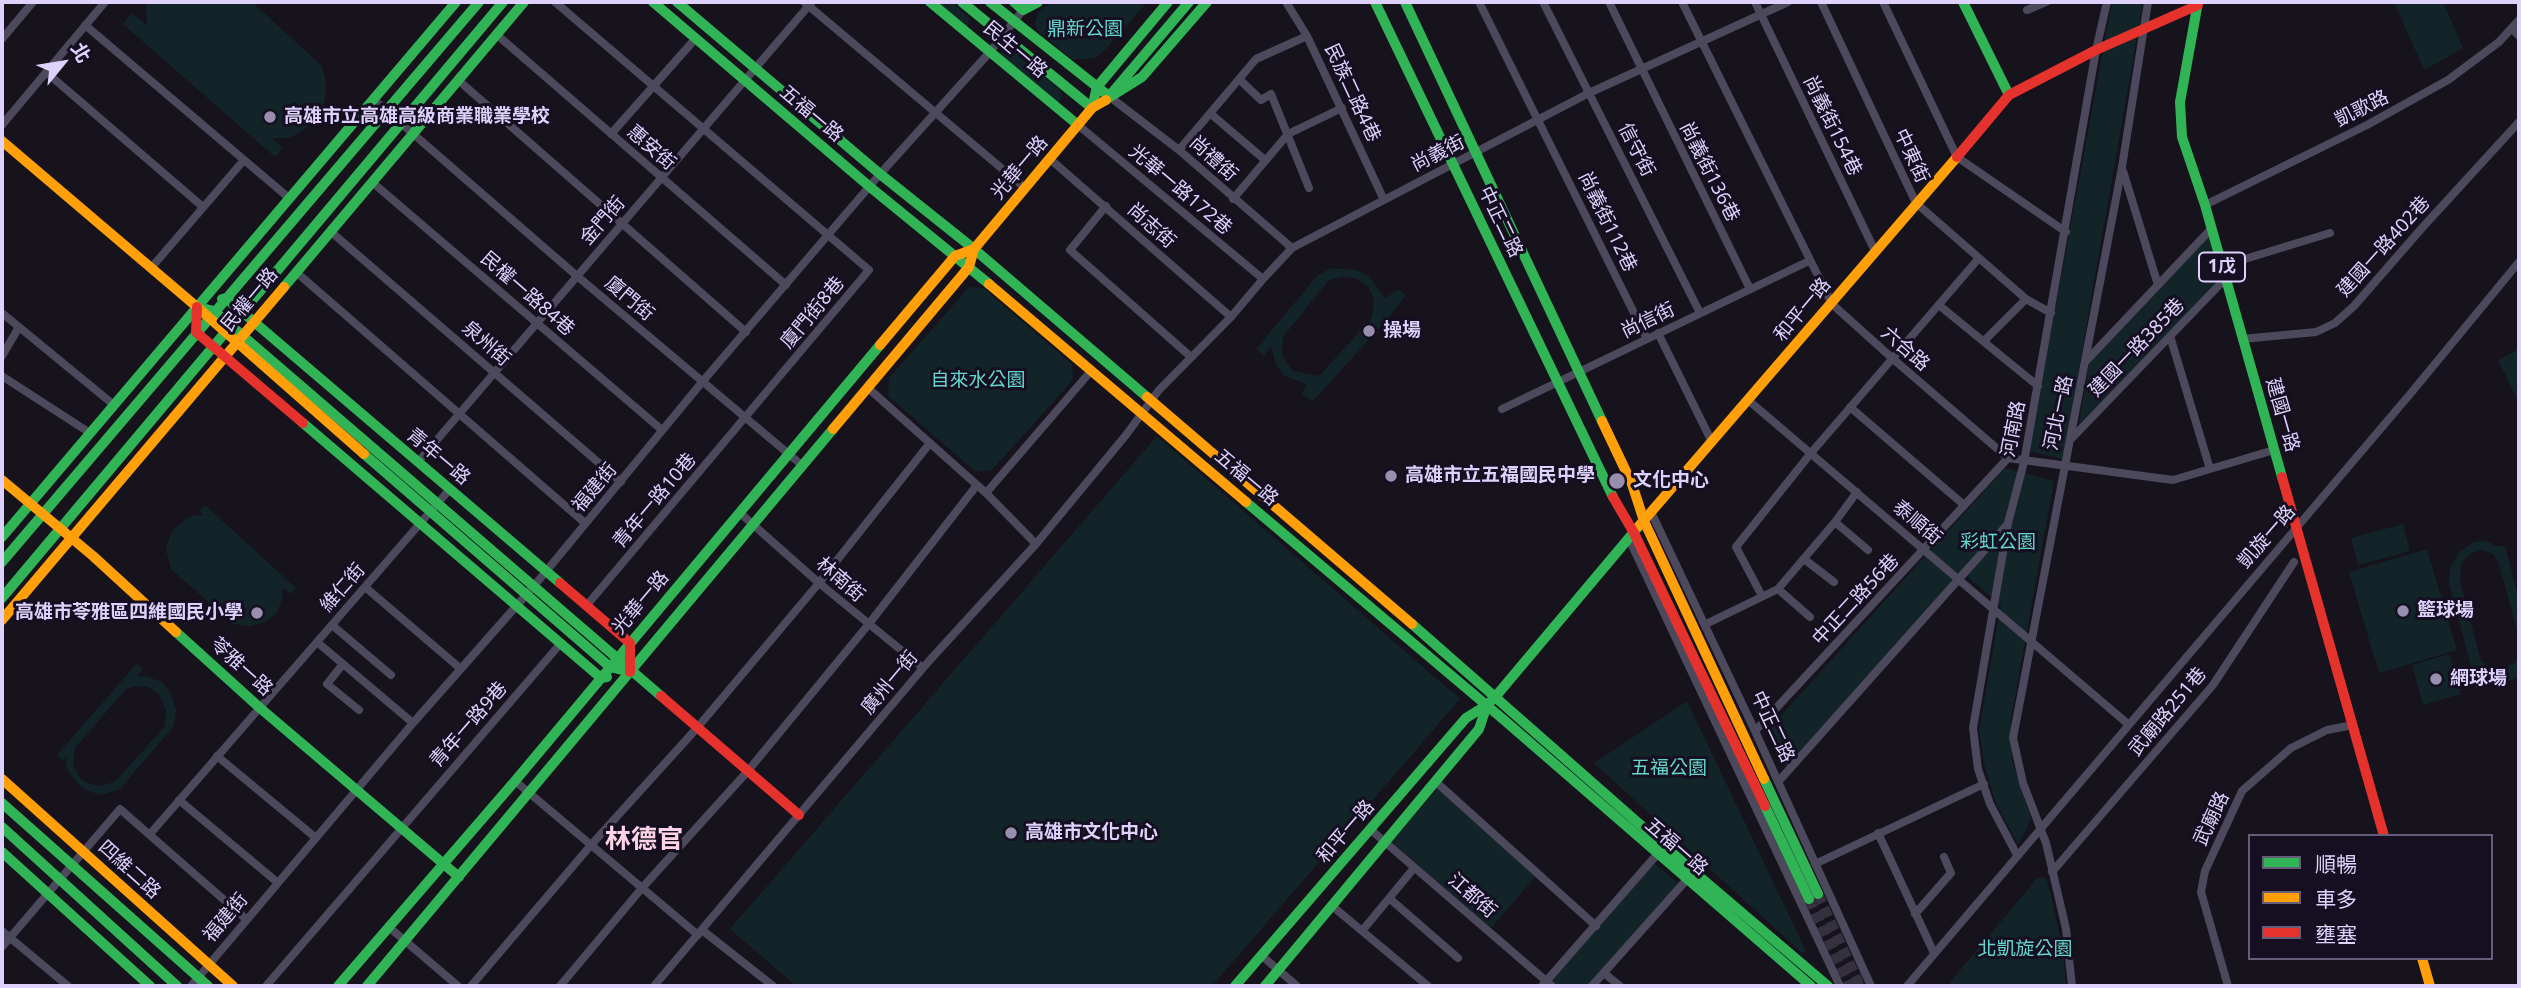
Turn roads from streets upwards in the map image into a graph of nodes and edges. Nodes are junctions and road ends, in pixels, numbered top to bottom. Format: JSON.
{"nodes":[{"id":1,"x":33,"y":2,"type":"edge"},
{"id":2,"x":105,"y":2,"type":"edge"},
{"id":3,"x":456,"y":2,"type":"edge"},
{"id":4,"x":479,"y":2,"type":"edge"},
{"id":5,"x":503,"y":2,"type":"edge"},
{"id":6,"x":524,"y":2,"type":"edge"},
{"id":7,"x":555,"y":2,"type":"edge"},
{"id":8,"x":653,"y":2,"type":"edge"},
{"id":9,"x":677,"y":2,"type":"edge"},
{"id":10,"x":930,"y":2,"type":"edge"},
{"id":11,"x":962,"y":2,"type":"edge"},
{"id":12,"x":990,"y":2,"type":"edge"},
{"id":13,"x":1038,"y":2,"type":"edge"},
{"id":14,"x":1168,"y":2,"type":"edge"},
{"id":15,"x":1189,"y":2,"type":"edge"},
{"id":16,"x":1207,"y":2,"type":"edge"},
{"id":17,"x":1286,"y":2,"type":"edge"},
{"id":18,"x":1375,"y":2,"type":"edge"},
{"id":19,"x":1405,"y":2,"type":"edge"},
{"id":20,"x":1479,"y":2,"type":"edge"},
{"id":21,"x":1543,"y":2,"type":"edge"},
{"id":22,"x":1609,"y":2,"type":"edge"},
{"id":23,"x":1682,"y":2,"type":"edge"},
{"id":24,"x":1755,"y":2,"type":"edge"},
{"id":25,"x":1788,"y":2,"type":"edge"},
{"id":26,"x":1821,"y":2,"type":"edge"},
{"id":27,"x":1883,"y":2,"type":"edge"},
{"id":28,"x":1963,"y":2,"type":"edge"},
{"id":29,"x":2046,"y":2,"type":"edge"},
{"id":30,"x":2107,"y":2,"type":"edge"},
{"id":31,"x":2148,"y":2,"type":"edge"},
{"id":32,"x":808,"y":3,"type":"edge"},
{"id":33,"x":2198,"y":3,"type":"edge"},
{"id":34,"x":1019,"y":4,"type":"edge"},
{"id":35,"x":2027,"y":10,"type":"dead end"},
{"id":36,"x":1762,"y":14,"type":"junction"},
{"id":37,"x":2519,"y":20,"type":"edge"},
{"id":38,"x":1014,"y":22,"type":"junction"},
{"id":39,"x":85,"y":25,"type":"junction"},
{"id":40,"x":2143,"y":29,"type":"junction"},
{"id":41,"x":2512,"y":29,"type":"junction"},
{"id":42,"x":496,"y":34,"type":"junction"},
{"id":43,"x":1002,"y":36,"type":"junction"},
{"id":44,"x":1307,"y":36,"type":"junction"},
{"id":45,"x":2519,"y":36,"type":"edge"},
{"id":46,"x":696,"y":38,"type":"junction"},
{"id":47,"x":2,"y":39,"type":"edge"},
{"id":48,"x":1703,"y":41,"type":"junction"},
{"id":49,"x":2096,"y":50,"type":"junction"},
{"id":50,"x":989,"y":53,"type":"junction"},
{"id":51,"x":755,"y":68,"type":"junction"},
{"id":52,"x":1640,"y":69,"type":"junction"},
{"id":53,"x":46,"y":72,"type":"junction"},
{"id":54,"x":1239,"y":79,"type":"junction"},
{"id":55,"x":458,"y":80,"type":"junction"},
{"id":56,"x":745,"y":80,"type":"junction"},
{"id":57,"x":654,"y":86,"type":"junction"},
{"id":58,"x":1097,"y":87,"type":"junction"},
{"id":59,"x":1589,"y":93,"type":"junction"},
{"id":60,"x":2009,"y":96,"type":"junction"},
{"id":61,"x":1110,"y":97,"type":"junction"},
{"id":62,"x":373,"y":99,"type":"junction"},
{"id":63,"x":1092,"y":108,"type":"junction"},
{"id":64,"x":1342,"y":108,"type":"junction"},
{"id":65,"x":387,"y":111,"type":"junction"},
{"id":66,"x":935,"y":114,"type":"junction"},
{"id":67,"x":1211,"y":114,"type":"junction"},
{"id":68,"x":1538,"y":120,"type":"junction"},
{"id":69,"x":2519,"y":122,"type":"edge"},
{"id":70,"x":401,"y":123,"type":"junction"},
{"id":71,"x":2,"y":125,"type":"edge"},
{"id":72,"x":1078,"y":125,"type":"junction"},
{"id":73,"x":703,"y":129,"type":"junction"},
{"id":74,"x":413,"y":133,"type":"junction"},
{"id":75,"x":611,"y":134,"type":"junction"},
{"id":76,"x":1288,"y":134,"type":"junction"},
{"id":77,"x":2,"y":141,"type":"edge"},
{"id":78,"x":1179,"y":150,"type":"junction"},
{"id":79,"x":1475,"y":153,"type":"junction"},
{"id":80,"x":1957,"y":157,"type":"junction"},
{"id":81,"x":1050,"y":159,"type":"junction"},
{"id":82,"x":244,"y":160,"type":"junction"},
{"id":83,"x":1265,"y":160,"type":"junction"},
{"id":84,"x":1453,"y":164,"type":"junction"},
{"id":85,"x":2122,"y":167,"type":"junction"},
{"id":86,"x":880,"y":174,"type":"junction"},
{"id":87,"x":661,"y":178,"type":"junction"},
{"id":88,"x":372,"y":182,"type":"junction"},
{"id":89,"x":870,"y":187,"type":"junction"},
{"id":90,"x":1025,"y":188,"type":"junction"},
{"id":91,"x":1309,"y":188,"type":"dead end"},
{"id":92,"x":289,"y":198,"type":"junction"},
{"id":93,"x":1233,"y":199,"type":"junction"},
{"id":94,"x":1384,"y":200,"type":"junction"},
{"id":95,"x":1916,"y":203,"type":"junction"},
{"id":96,"x":2205,"y":205,"type":"junction"},
{"id":97,"x":1106,"y":206,"type":"junction"},
{"id":98,"x":204,"y":207,"type":"junction"},
{"id":99,"x":622,"y":223,"type":"junction"},
{"id":100,"x":2211,"y":229,"type":"junction"},
{"id":101,"x":330,"y":231,"type":"junction"},
{"id":102,"x":2066,"y":232,"type":"junction"},
{"id":103,"x":2330,"y":233,"type":"dead end"},
{"id":104,"x":829,"y":235,"type":"junction"},
{"id":105,"x":1292,"y":248,"type":"junction"},
{"id":106,"x":974,"y":249,"type":"junction"},
{"id":107,"x":1874,"y":251,"type":"junction"},
{"id":108,"x":956,"y":256,"type":"junction"},
{"id":109,"x":1979,"y":258,"type":"junction"},
{"id":110,"x":1809,"y":261,"type":"junction"},
{"id":111,"x":2519,"y":262,"type":"edge"},
{"id":112,"x":2221,"y":266,"type":"junction"},
{"id":113,"x":969,"y":267,"type":"junction"},
{"id":114,"x":151,"y":268,"type":"junction"},
{"id":115,"x":296,"y":272,"type":"junction"},
{"id":116,"x":577,"y":276,"type":"junction"},
{"id":117,"x":1263,"y":279,"type":"junction"},
{"id":118,"x":2225,"y":279,"type":"junction"},
{"id":119,"x":786,"y":285,"type":"junction"},
{"id":120,"x":2158,"y":285,"type":"junction"},
{"id":121,"x":1750,"y":289,"type":"junction"},
{"id":122,"x":226,"y":298,"type":"junction"},
{"id":123,"x":2026,"y":299,"type":"junction"},
{"id":124,"x":1832,"y":304,"type":"junction"},
{"id":125,"x":1940,"y":306,"type":"junction"},
{"id":126,"x":197,"y":307,"type":"junction"},
{"id":127,"x":243,"y":312,"type":"junction"},
{"id":128,"x":2,"y":313,"type":"edge"},
{"id":129,"x":1700,"y":313,"type":"junction"},
{"id":130,"x":2051,"y":313,"type":"junction"},
{"id":131,"x":211,"y":315,"type":"junction"},
{"id":132,"x":1231,"y":317,"type":"junction"},
{"id":133,"x":254,"y":321,"type":"junction"},
{"id":134,"x":536,"y":323,"type":"junction"},
{"id":135,"x":19,"y":327,"type":"junction"},
{"id":136,"x":228,"y":329,"type":"junction"},
{"id":137,"x":196,"y":332,"type":"junction"},
{"id":138,"x":746,"y":332,"type":"junction"},
{"id":139,"x":1658,"y":333,"type":"junction"},
{"id":140,"x":2170,"y":336,"type":"junction"},
{"id":141,"x":239,"y":339,"type":"junction"},
{"id":142,"x":1647,"y":339,"type":"junction"},
{"id":143,"x":2242,"y":339,"type":"junction"},
{"id":144,"x":1984,"y":341,"type":"junction"},
{"id":145,"x":213,"y":346,"type":"junction"},
{"id":146,"x":2,"y":356,"type":"edge"},
{"id":147,"x":224,"y":356,"type":"junction"},
{"id":148,"x":1191,"y":357,"type":"junction"},
{"id":149,"x":1892,"y":359,"type":"junction"},
{"id":150,"x":2086,"y":361,"type":"junction"},
{"id":151,"x":1091,"y":371,"type":"junction"},
{"id":152,"x":494,"y":372,"type":"junction"},
{"id":153,"x":1578,"y":372,"type":"junction"},
{"id":154,"x":2,"y":376,"type":"edge"},
{"id":155,"x":703,"y":381,"type":"junction"},
{"id":156,"x":1558,"y":382,"type":"junction"},
{"id":157,"x":2038,"y":386,"type":"junction"},
{"id":158,"x":868,"y":388,"type":"junction"},
{"id":159,"x":1748,"y":400,"type":"junction"},
{"id":160,"x":1151,"y":401,"type":"junction"},
{"id":161,"x":114,"y":405,"type":"junction"},
{"id":162,"x":1850,"y":407,"type":"junction"},
{"id":163,"x":1502,"y":409,"type":"dead end"},
{"id":164,"x":360,"y":413,"type":"junction"},
{"id":165,"x":459,"y":414,"type":"junction"},
{"id":166,"x":1143,"y":414,"type":"junction"},
{"id":167,"x":746,"y":417,"type":"junction"},
{"id":168,"x":662,"y":430,"type":"junction"},
{"id":169,"x":346,"y":431,"type":"junction"},
{"id":170,"x":90,"y":433,"type":"junction"},
{"id":171,"x":2072,"y":439,"type":"junction"},
{"id":172,"x":1711,"y":440,"type":"junction"},
{"id":173,"x":930,"y":443,"type":"junction"},
{"id":174,"x":332,"y":448,"type":"junction"},
{"id":175,"x":2274,"y":450,"type":"junction"},
{"id":176,"x":1811,"y":453,"type":"junction"},
{"id":177,"x":790,"y":454,"type":"junction"},
{"id":178,"x":2008,"y":458,"type":"junction"},
{"id":179,"x":418,"y":462,"type":"junction"},
{"id":180,"x":2024,"y":462,"type":"junction"},
{"id":181,"x":803,"y":466,"type":"junction"},
{"id":182,"x":2063,"y":467,"type":"junction"},
{"id":183,"x":2210,"y":469,"type":"junction"},
{"id":184,"x":2,"y":480,"type":"edge"},
{"id":185,"x":621,"y":481,"type":"junction"},
{"id":186,"x":978,"y":485,"type":"junction"},
{"id":187,"x":450,"y":489,"type":"junction"},
{"id":188,"x":1857,"y":492,"type":"junction"},
{"id":189,"x":986,"y":493,"type":"junction"},
{"id":190,"x":30,"y":503,"type":"junction"},
{"id":191,"x":1964,"y":505,"type":"junction"},
{"id":192,"x":434,"y":507,"type":"junction"},
{"id":193,"x":42,"y":513,"type":"junction"},
{"id":194,"x":740,"y":513,"type":"junction"},
{"id":195,"x":1648,"y":517,"type":"junction"},
{"id":196,"x":1835,"y":522,"type":"junction"},
{"id":197,"x":420,"y":523,"type":"junction"},
{"id":198,"x":585,"y":523,"type":"junction"},
{"id":199,"x":2008,"y":523,"type":"junction"},
{"id":200,"x":753,"y":525,"type":"junction"},
{"id":201,"x":2296,"y":527,"type":"junction"},
{"id":202,"x":60,"y":529,"type":"junction"},
{"id":203,"x":1631,"y":536,"type":"junction"},
{"id":204,"x":2,"y":537,"type":"edge"},
{"id":205,"x":72,"y":538,"type":"junction"},
{"id":206,"x":1036,"y":544,"type":"junction"},
{"id":207,"x":1868,"y":550,"type":"dead end"},
{"id":208,"x":1924,"y":550,"type":"junction"},
{"id":209,"x":1804,"y":559,"type":"junction"},
{"id":210,"x":2,"y":562,"type":"edge"},
{"id":211,"x":2294,"y":562,"type":"dead end"},
{"id":212,"x":546,"y":572,"type":"junction"},
{"id":213,"x":1958,"y":579,"type":"junction"},
{"id":214,"x":1834,"y":582,"type":"dead end"},
{"id":215,"x":818,"y":583,"type":"junction"},
{"id":216,"x":365,"y":587,"type":"junction"},
{"id":217,"x":1777,"y":589,"type":"junction"},
{"id":218,"x":530,"y":591,"type":"junction"},
{"id":219,"x":1762,"y":596,"type":"junction"},
{"id":220,"x":2,"y":598,"type":"edge"},
{"id":221,"x":587,"y":605,"type":"junction"},
{"id":222,"x":517,"y":606,"type":"junction"},
{"id":223,"x":1993,"y":608,"type":"junction"},
{"id":224,"x":1810,"y":617,"type":"dead end"},
{"id":225,"x":2,"y":620,"type":"edge"},
{"id":226,"x":1706,"y":624,"type":"junction"},
{"id":227,"x":332,"y":625,"type":"junction"},
{"id":228,"x":868,"y":625,"type":"junction"},
{"id":229,"x":317,"y":642,"type":"junction"},
{"id":230,"x":2031,"y":642,"type":"junction"},
{"id":231,"x":561,"y":643,"type":"junction"},
{"id":232,"x":630,"y":643,"type":"junction"},
{"id":233,"x":614,"y":663,"type":"junction"},
{"id":234,"x":343,"y":664,"type":"junction"},
{"id":235,"x":923,"y":668,"type":"junction"},
{"id":236,"x":461,"y":669,"type":"junction"},
{"id":237,"x":630,"y":672,"type":"junction"},
{"id":238,"x":391,"y":675,"type":"dead end"},
{"id":239,"x":601,"y":678,"type":"junction"},
{"id":240,"x":1496,"y":696,"type":"junction"},
{"id":241,"x":1487,"y":705,"type":"junction"},
{"id":242,"x":260,"y":708,"type":"junction"},
{"id":243,"x":359,"y":710,"type":"dead end"},
{"id":244,"x":413,"y":723,"type":"junction"},
{"id":245,"x":2128,"y":724,"type":"junction"},
{"id":246,"x":2353,"y":725,"type":"junction"},
{"id":247,"x":697,"y":728,"type":"junction"},
{"id":248,"x":1755,"y":732,"type":"junction"},
{"id":249,"x":217,"y":756,"type":"junction"},
{"id":250,"x":747,"y":772,"type":"junction"},
{"id":251,"x":2,"y":779,"type":"edge"},
{"id":252,"x":514,"y":781,"type":"junction"},
{"id":253,"x":1436,"y":782,"type":"junction"},
{"id":254,"x":1779,"y":782,"type":"junction"},
{"id":255,"x":1984,"y":785,"type":"junction"},
{"id":256,"x":358,"y":790,"type":"junction"},
{"id":257,"x":529,"y":793,"type":"junction"},
{"id":258,"x":179,"y":800,"type":"junction"},
{"id":259,"x":2,"y":803,"type":"edge"},
{"id":260,"x":799,"y":815,"type":"junction"},
{"id":261,"x":2,"y":827,"type":"edge"},
{"id":262,"x":401,"y":827,"type":"junction"},
{"id":263,"x":1371,"y":830,"type":"junction"},
{"id":264,"x":2038,"y":830,"type":"junction"},
{"id":265,"x":150,"y":834,"type":"junction"},
{"id":266,"x":1878,"y":834,"type":"junction"},
{"id":267,"x":2383,"y":834,"type":"edge"},
{"id":268,"x":316,"y":838,"type":"junction"},
{"id":269,"x":1385,"y":842,"type":"junction"},
{"id":270,"x":591,"y":845,"type":"junction"},
{"id":271,"x":1661,"y":850,"type":"junction"},
{"id":272,"x":2,"y":852,"type":"edge"},
{"id":273,"x":83,"y":852,"type":"junction"},
{"id":274,"x":2017,"y":855,"type":"junction"},
{"id":275,"x":1944,"y":858,"type":"dead end"},
{"id":276,"x":443,"y":863,"type":"junction"},
{"id":277,"x":1815,"y":864,"type":"junction"},
{"id":278,"x":72,"y":865,"type":"junction"},
{"id":279,"x":1415,"y":868,"type":"junction"},
{"id":280,"x":2052,"y":872,"type":"junction"},
{"id":281,"x":1691,"y":876,"type":"junction"},
{"id":282,"x":458,"y":877,"type":"junction"},
{"id":283,"x":60,"y":879,"type":"junction"},
{"id":284,"x":277,"y":882,"type":"junction"},
{"id":285,"x":642,"y":888,"type":"junction"},
{"id":286,"x":47,"y":894,"type":"junction"},
{"id":287,"x":1389,"y":898,"type":"junction"},
{"id":288,"x":1331,"y":905,"type":"junction"},
{"id":289,"x":1915,"y":914,"type":"junction"},
{"id":290,"x":246,"y":919,"type":"junction"},
{"id":291,"x":1596,"y":926,"type":"junction"},
{"id":292,"x":390,"y":928,"type":"junction"},
{"id":293,"x":2,"y":931,"type":"edge"},
{"id":294,"x":1362,"y":931,"type":"junction"},
{"id":295,"x":700,"y":932,"type":"junction"},
{"id":296,"x":10,"y":938,"type":"junction"},
{"id":297,"x":405,"y":941,"type":"junction"},
{"id":298,"x":2,"y":947,"type":"edge"},
{"id":299,"x":1934,"y":954,"type":"junction"},
{"id":300,"x":1262,"y":956,"type":"junction"},
{"id":301,"x":1458,"y":958,"type":"dead end"},
{"id":302,"x":2423,"y":960,"type":"edge"},
{"id":303,"x":208,"y":964,"type":"junction"},
{"id":304,"x":1279,"y":970,"type":"junction"},
{"id":305,"x":1604,"y":973,"type":"junction"},
{"id":306,"x":195,"y":982,"type":"edge"},
{"id":307,"x":1547,"y":985,"type":"edge"},
{"id":308,"x":68,"y":986,"type":"edge"},
{"id":309,"x":150,"y":986,"type":"edge"},
{"id":310,"x":177,"y":986,"type":"edge"},
{"id":311,"x":208,"y":986,"type":"edge"},
{"id":312,"x":233,"y":986,"type":"edge"},
{"id":313,"x":266,"y":986,"type":"edge"},
{"id":314,"x":338,"y":986,"type":"edge"},
{"id":315,"x":367,"y":986,"type":"edge"},
{"id":316,"x":458,"y":986,"type":"edge"},
{"id":317,"x":471,"y":986,"type":"edge"},
{"id":318,"x":560,"y":986,"type":"edge"},
{"id":319,"x":654,"y":986,"type":"edge"},
{"id":320,"x":773,"y":986,"type":"edge"},
{"id":321,"x":1235,"y":986,"type":"edge"},
{"id":322,"x":1265,"y":986,"type":"edge"},
{"id":323,"x":1297,"y":986,"type":"edge"},
{"id":324,"x":1428,"y":986,"type":"edge"},
{"id":325,"x":1592,"y":986,"type":"edge"},
{"id":326,"x":1620,"y":986,"type":"edge"},
{"id":327,"x":1811,"y":986,"type":"edge"},
{"id":328,"x":1828,"y":986,"type":"edge"},
{"id":329,"x":1840,"y":986,"type":"edge"},
{"id":330,"x":1871,"y":986,"type":"edge"},
{"id":331,"x":1906,"y":986,"type":"edge"},
{"id":332,"x":2072,"y":986,"type":"edge"},
{"id":333,"x":2228,"y":986,"type":"edge"},
{"id":334,"x":2430,"y":986,"type":"edge"}],
"edges":[{"from":1,"to":47,"type":"street"},
{"from":2,"to":39,"type":"street"},
{"from":3,"to":62,"type":"street","name":"民權一路"},
{"from":4,"to":65,"type":"street","name":"民權一路"},
{"from":5,"to":70,"type":"street","name":"民權一路"},
{"from":6,"to":42,"type":"street","name":"民權一路"},
{"from":7,"to":57,"type":"street"},
{"from":8,"to":46,"type":"street","name":"五福一路"},
{"from":9,"to":51,"type":"street","name":"五福一路"},
{"from":10,"to":50,"type":"street","name":"民生一路"},
{"from":11,"to":43,"type":"street","name":"民生一路"},
{"from":12,"to":38,"type":"street","name":"民生一路"},
{"from":13,"to":34,"type":"street"},
{"from":14,"to":58,"type":"street","name":"光華一路"},
{"from":15,"to":61,"type":"street","name":"光華一路"},
{"from":16,"to":61,"type":"street","name":"光華一路"},
{"from":17,"to":44,"type":"street","name":"民族二路4巷"},
{"from":18,"to":84,"type":"street","name":"中正二路"},
{"from":19,"to":79,"type":"street","name":"中正二路"},
{"from":20,"to":68,"type":"street","name":"尚義街112巷"},
{"from":21,"to":59,"type":"street","name":"信守街"},
{"from":22,"to":52,"type":"street","name":"尚義街136巷"},
{"from":23,"to":48,"type":"street","name":"六合路"},
{"from":24,"to":36,"type":"street","name":"尚義街154巷"},
{"from":25,"to":36,"type":"street","name":"尚義街"},
{"from":26,"to":95,"type":"street","name":"中東街"},
{"from":27,"to":80,"type":"street"},
{"from":28,"to":60,"type":"street"},
{"from":29,"to":35,"type":"street"},
{"from":30,"to":49,"type":"street","name":"河南路"},
{"from":31,"to":40,"type":"street","name":"河北一路"},
{"from":32,"to":51,"type":"street","name":"金門街"},
{"from":32,"to":66,"type":"street"},
{"from":33,"to":40,"type":"street","name":"和平一路"},
{"from":33,"to":96,"type":"street","name":"建國一路","number":"1戊"},
{"from":34,"to":38,"type":"street","name":"福建街"},
{"from":36,"to":48,"type":"street","name":"尚義街"},
{"from":36,"to":107,"type":"street","name":"尚義街154巷"},
{"from":37,"to":41,"type":"street","name":"凱歌路"},
{"from":38,"to":43,"type":"street","name":"福建街"},
{"from":38,"to":58,"type":"street","name":"民生一路"},
{"from":39,"to":53,"type":"street"},
{"from":39,"to":82,"type":"street"},
{"from":40,"to":49,"type":"street","name":"和平一路"},
{"from":40,"to":85,"type":"street","name":"河北一路"},
{"from":41,"to":45,"type":"street"},
{"from":41,"to":96,"type":"street","name":"凱歌路"},
{"from":42,"to":55,"type":"street","name":"民權一路"},
{"from":42,"to":75,"type":"street","name":"惠安街"},
{"from":43,"to":50,"type":"street","name":"福建街"},
{"from":43,"to":63,"type":"street","name":"民生一路"},
{"from":44,"to":54,"type":"street"},
{"from":44,"to":64,"type":"street","name":"民族二路4巷"},
{"from":46,"to":56,"type":"street","name":"五福一路"},
{"from":46,"to":57,"type":"street"},
{"from":48,"to":52,"type":"street","name":"尚義街"},
{"from":48,"to":110,"type":"street","name":"六合路"},
{"from":49,"to":60,"type":"street","name":"和平一路"},
{"from":49,"to":102,"type":"street","name":"河南路"},
{"from":50,"to":66,"type":"street","name":"福建街"},
{"from":50,"to":72,"type":"street","name":"民生一路"},
{"from":51,"to":56,"type":"street","name":"金門街"},
{"from":51,"to":86,"type":"street","name":"五福一路"},
{"from":52,"to":59,"type":"street","name":"尚義街"},
{"from":52,"to":121,"type":"street","name":"尚義街136巷"},
{"from":53,"to":71,"type":"street"},
{"from":53,"to":98,"type":"street"},
{"from":54,"to":67,"type":"street"},
{"from":54,"to":76,"type":"street"},
{"from":55,"to":74,"type":"street","name":"民權一路"},
{"from":55,"to":99,"type":"street"},
{"from":56,"to":73,"type":"street","name":"金門街"},
{"from":56,"to":89,"type":"street","name":"五福一路"},
{"from":57,"to":73,"type":"street"},
{"from":57,"to":75,"type":"street"},
{"from":58,"to":61,"type":"street","name":"民生一路"},
{"from":58,"to":63,"type":"street","name":"光華一路"},
{"from":59,"to":68,"type":"street","name":"尚義街"},
{"from":59,"to":129,"type":"street","name":"信守街"},
{"from":60,"to":80,"type":"street","name":"和平一路"},
{"from":61,"to":63,"type":"street","name":"光華一路"},
{"from":61,"to":78,"type":"street","name":"尚禮街"},
{"from":62,"to":65,"type":"street","name":"廈門街"},
{"from":62,"to":92,"type":"street","name":"民權一路"},
{"from":63,"to":72,"type":"street","name":"光華一路"},
{"from":64,"to":76,"type":"street"},
{"from":64,"to":94,"type":"street","name":"民族二路4巷"},
{"from":65,"to":70,"type":"street","name":"廈門街"},
{"from":65,"to":122,"type":"street","name":"民權一路"},
{"from":66,"to":86,"type":"street","name":"福建街"},
{"from":66,"to":90,"type":"street"},
{"from":67,"to":78,"type":"street"},
{"from":67,"to":83,"type":"street"},
{"from":68,"to":79,"type":"street","name":"尚義街"},
{"from":68,"to":142,"type":"street","name":"尚義街112巷"},
{"from":69,"to":143,"type":"street","name":"建國一路402巷"},
{"from":70,"to":74,"type":"street","name":"廈門街"},
{"from":70,"to":127,"type":"street","name":"民權一路"},
{"from":72,"to":81,"type":"street","name":"光華一路"},
{"from":72,"to":117,"type":"street","name":"光華一路172巷"},
{"from":73,"to":87,"type":"street","name":"金門街"},
{"from":73,"to":104,"type":"street"},
{"from":74,"to":88,"type":"street","name":"民權一路"},
{"from":74,"to":116,"type":"street","name":"廈門街"},
{"from":75,"to":87,"type":"street","name":"惠安街"},
{"from":76,"to":83,"type":"street"},
{"from":76,"to":91,"type":"street"},
{"from":77,"to":114,"type":"street"},
{"from":78,"to":93,"type":"street","name":"尚禮街"},
{"from":79,"to":84,"type":"street","name":"尚義街"},
{"from":79,"to":153,"type":"street","name":"中正二路"},
{"from":80,"to":95,"type":"street","name":"和平一路"},
{"from":80,"to":102,"type":"street"},
{"from":81,"to":90,"type":"street","name":"光華一路"},
{"from":81,"to":97,"type":"street","name":"尚志街"},
{"from":82,"to":92,"type":"street"},
{"from":82,"to":98,"type":"street"},
{"from":83,"to":93,"type":"street"},
{"from":84,"to":94,"type":"street","name":"尚義街"},
{"from":84,"to":156,"type":"street","name":"中正二路"},
{"from":85,"to":120,"type":"street"},
{"from":85,"to":150,"type":"street","name":"河北一路"},
{"from":86,"to":89,"type":"street","name":"福建街"},
{"from":86,"to":106,"type":"street","name":"五福一路"},
{"from":87,"to":99,"type":"street","name":"金門街"},
{"from":87,"to":119,"type":"street","name":"惠安街"},
{"from":88,"to":101,"type":"street","name":"民權一路"},
{"from":88,"to":134,"type":"street","name":"民權一路84巷"},
{"from":89,"to":104,"type":"street","name":"福建街"},
{"from":89,"to":108,"type":"street","name":"五福一路"},
{"from":90,"to":106,"type":"street","name":"光華一路"},
{"from":92,"to":126,"type":"street","name":"民權一路"},
{"from":93,"to":105,"type":"street","name":"尚禮街"},
{"from":94,"to":105,"type":"street","name":"尚義街"},
{"from":95,"to":107,"type":"street","name":"和平一路"},
{"from":95,"to":109,"type":"street","name":"中東街"},
{"from":96,"to":100,"type":"street","name":"建國一路","number":"1戊"},
{"from":97,"to":132,"type":"street","name":"尚志街"},
{"from":97,"to":148,"type":"street"},
{"from":98,"to":114,"type":"street"},
{"from":99,"to":116,"type":"street","name":"金門街"},
{"from":99,"to":138,"type":"street"},
{"from":100,"to":112,"type":"street","name":"建國一路","number":"1戊"},
{"from":100,"to":120,"type":"street","name":"建國一路385巷"},
{"from":101,"to":115,"type":"street","name":"民權一路"},
{"from":101,"to":152,"type":"street","name":"泉州街"},
{"from":102,"to":130,"type":"street","name":"河南路"},
{"from":103,"to":112,"type":"street"},
{"from":104,"to":119,"type":"street","name":"福建街"},
{"from":104,"to":167,"type":"street","name":"廈門街8巷"},
{"from":105,"to":117,"type":"street","name":"尚義街"},
{"from":106,"to":108,"type":"street","name":"光華一路"},
{"from":106,"to":113,"type":"street","name":"光華一路"},
{"from":106,"to":160,"type":"street","name":"五福一路"},
{"from":107,"to":124,"type":"street","name":"和平一路"},
{"from":108,"to":113,"type":"street","name":"五福一路"},
{"from":108,"to":177,"type":"street","name":"光華一路"},
{"from":109,"to":123,"type":"street","name":"中東街"},
{"from":109,"to":125,"type":"street"},
{"from":110,"to":121,"type":"street","name":"尚信街"},
{"from":110,"to":124,"type":"street","name":"六合路"},
{"from":111,"to":201,"type":"street","name":"凱旋一路"},
{"from":112,"to":118,"type":"street","name":"建國一路","number":"1戊"},
{"from":113,"to":151,"type":"street","name":"五福一路"},
{"from":113,"to":158,"type":"street","name":"光華一路"},
{"from":114,"to":126,"type":"street"},
{"from":115,"to":133,"type":"street","name":"民權一路"},
{"from":115,"to":165,"type":"street"},
{"from":116,"to":134,"type":"street","name":"金門街"},
{"from":116,"to":155,"type":"street","name":"廈門街"},
{"from":117,"to":132,"type":"street","name":"尚義街"},
{"from":118,"to":140,"type":"street","name":"建國一路385巷"},
{"from":118,"to":143,"type":"street","name":"建國一路","number":"1戊"},
{"from":119,"to":138,"type":"street","name":"福建街"},
{"from":120,"to":150,"type":"street","name":"建國一路385巷"},
{"from":121,"to":129,"type":"street","name":"尚信街"},
{"from":122,"to":126,"type":"street"},
{"from":122,"to":127,"type":"street","name":"青年一路"},
{"from":122,"to":131,"type":"street","name":"民權一路"},
{"from":123,"to":130,"type":"street","name":"中東街"},
{"from":123,"to":144,"type":"street"},
{"from":124,"to":149,"type":"street","name":"六合路"},
{"from":124,"to":159,"type":"street","name":"和平一路"},
{"from":125,"to":144,"type":"street"},
{"from":125,"to":149,"type":"street"},
{"from":126,"to":131,"type":"street"},
{"from":126,"to":137,"type":"street"},
{"from":126,"to":161,"type":"street","name":"民權一路"},
{"from":127,"to":133,"type":"street","name":"青年一路"},
{"from":127,"to":136,"type":"street","name":"民權一路"},
{"from":128,"to":135,"type":"street"},
{"from":129,"to":139,"type":"street","name":"尚信街"},
{"from":130,"to":157,"type":"street","name":"河南路"},
{"from":131,"to":136,"type":"street"},
{"from":131,"to":137,"type":"street","name":"民權一路"},
{"from":132,"to":148,"type":"street","name":"尚義街"},
{"from":133,"to":141,"type":"street","name":"民權一路"},
{"from":133,"to":164,"type":"street","name":"青年一路"},
{"from":134,"to":152,"type":"street","name":"金門街"},
{"from":134,"to":168,"type":"street","name":"民權一路84巷"},
{"from":135,"to":146,"type":"street"},
{"from":135,"to":161,"type":"street"},
{"from":136,"to":141,"type":"street"},
{"from":136,"to":145,"type":"street","name":"民權一路"},
{"from":137,"to":145,"type":"street"},
{"from":137,"to":193,"type":"street","name":"民權一路"},
{"from":138,"to":155,"type":"street","name":"福建街"},
{"from":139,"to":142,"type":"street","name":"尚信街"},
{"from":139,"to":172,"type":"street"},
{"from":140,"to":171,"type":"street","name":"建國一路385巷"},
{"from":140,"to":183,"type":"street"},
{"from":141,"to":147,"type":"street","name":"民權一路"},
{"from":141,"to":169,"type":"street"},
{"from":142,"to":153,"type":"street","name":"尚信街"},
{"from":143,"to":175,"type":"street","name":"建國一路","number":"1戊"},
{"from":144,"to":157,"type":"street"},
{"from":145,"to":147,"type":"street"},
{"from":145,"to":202,"type":"street","name":"民權一路"},
{"from":147,"to":174,"type":"street"},
{"from":147,"to":205,"type":"street","name":"民權一路"},
{"from":148,"to":160,"type":"street","name":"尚義街"},
{"from":149,"to":162,"type":"street"},
{"from":149,"to":178,"type":"street","name":"六合路"},
{"from":150,"to":171,"type":"street","name":"河北一路"},
{"from":151,"to":166,"type":"street","name":"五福一路"},
{"from":151,"to":189,"type":"street"},
{"from":152,"to":165,"type":"street","name":"金門街"},
{"from":152,"to":185,"type":"street","name":"泉州街"},
{"from":153,"to":156,"type":"street","name":"尚信街"},
{"from":153,"to":195,"type":"street","name":"中正二路"},
{"from":154,"to":170,"type":"street"},
{"from":155,"to":167,"type":"street","name":"廈門街"},
{"from":155,"to":168,"type":"street","name":"福建街"},
{"from":156,"to":163,"type":"street","name":"尚信街"},
{"from":156,"to":203,"type":"street","name":"中正二路"},
{"from":157,"to":180,"type":"street","name":"河南路"},
{"from":158,"to":173,"type":"street"},
{"from":158,"to":181,"type":"street","name":"光華一路"},
{"from":159,"to":172,"type":"street","name":"和平一路"},
{"from":159,"to":176,"type":"street","name":"泰順街"},
{"from":160,"to":166,"type":"street","name":"廣州一街"},
{"from":160,"to":240,"type":"street","name":"五福一路"},
{"from":161,"to":170,"type":"street","name":"民權一路"},
{"from":162,"to":176,"type":"street"},
{"from":162,"to":191,"type":"street"},
{"from":164,"to":169,"type":"street"},
{"from":164,"to":179,"type":"street","name":"青年一路"},
{"from":165,"to":179,"type":"street","name":"金門街"},
{"from":165,"to":198,"type":"street"},
{"from":166,"to":206,"type":"street","name":"廣州一街"},
{"from":166,"to":241,"type":"street","name":"五福一路"},
{"from":167,"to":177,"type":"street","name":"廈門街"},
{"from":167,"to":221,"type":"street","name":"青年一路10巷"},
{"from":168,"to":185,"type":"street","name":"福建街"},
{"from":169,"to":174,"type":"street"},
{"from":169,"to":192,"type":"street"},
{"from":170,"to":190,"type":"street","name":"民權一路"},
{"from":171,"to":182,"type":"street","name":"河北一路"},
{"from":172,"to":195,"type":"street","name":"和平一路"},
{"from":173,"to":186,"type":"street"},
{"from":173,"to":215,"type":"street"},
{"from":174,"to":197,"type":"street"},
{"from":175,"to":183,"type":"street","name":"六合路"},
{"from":175,"to":201,"type":"street","name":"建國一路","number":"1戊"},
{"from":176,"to":188,"type":"street","name":"泰順街"},
{"from":176,"to":219,"type":"street"},
{"from":177,"to":181,"type":"street","name":"廈門街"},
{"from":177,"to":194,"type":"street","name":"光華一路"},
{"from":178,"to":180,"type":"street","name":"六合路"},
{"from":178,"to":191,"type":"street","name":"中正二路56巷"},
{"from":179,"to":187,"type":"street","name":"青年一路"},
{"from":180,"to":182,"type":"street","name":"六合路"},
{"from":180,"to":199,"type":"street","name":"河南路"},
{"from":181,"to":200,"type":"street","name":"光華一路"},
{"from":182,"to":183,"type":"street","name":"六合路"},
{"from":182,"to":230,"type":"street","name":"河北一路"},
{"from":184,"to":190,"type":"street","name":"苓雅一路"},
{"from":185,"to":198,"type":"street","name":"福建街"},
{"from":186,"to":189,"type":"street"},
{"from":186,"to":228,"type":"street"},
{"from":187,"to":192,"type":"street","name":"維仁街"},
{"from":187,"to":212,"type":"street","name":"青年一路"},
{"from":188,"to":196,"type":"street"},
{"from":188,"to":208,"type":"street","name":"泰順街"},
{"from":189,"to":206,"type":"street"},
{"from":190,"to":193,"type":"street","name":"苓雅一路"},
{"from":190,"to":204,"type":"street","name":"民權一路"},
{"from":191,"to":208,"type":"street","name":"中正二路56巷"},
{"from":192,"to":197,"type":"street","name":"維仁街"},
{"from":192,"to":218,"type":"street"},
{"from":193,"to":202,"type":"street","name":"苓雅一路"},
{"from":193,"to":210,"type":"street","name":"民權一路"},
{"from":194,"to":200,"type":"street","name":"林南街"},
{"from":194,"to":232,"type":"street","name":"光華一路"},
{"from":195,"to":203,"type":"street","name":"和平一路"},
{"from":195,"to":203,"type":"street","name":"中正二路"},
{"from":195,"to":226,"type":"street","name":"中正二路"},
{"from":196,"to":207,"type":"street"},
{"from":196,"to":209,"type":"street"},
{"from":197,"to":216,"type":"street","name":"維仁街"},
{"from":197,"to":222,"type":"street"},
{"from":198,"to":212,"type":"street","name":"福建街"},
{"from":199,"to":213,"type":"street"},
{"from":199,"to":223,"type":"street","name":"河南路"},
{"from":200,"to":215,"type":"street","name":"林南街"},
{"from":200,"to":237,"type":"street","name":"光華一路"},
{"from":201,"to":245,"type":"street","name":"凱旋一路"},
{"from":201,"to":246,"type":"street","name":"建國一路","number":"1戊"},
{"from":202,"to":205,"type":"street","name":"苓雅一路"},
{"from":202,"to":220,"type":"street","name":"民權一路"},
{"from":203,"to":240,"type":"street","name":"和平一路"},
{"from":203,"to":329,"type":"street","name":"中正二路"},
{"from":205,"to":225,"type":"street","name":"民權一路"},
{"from":205,"to":242,"type":"street","name":"苓雅一路"},
{"from":206,"to":235,"type":"street","name":"廣州一街"},
{"from":208,"to":213,"type":"street","name":"泰順街"},
{"from":208,"to":248,"type":"street","name":"中正二路56巷"},
{"from":209,"to":214,"type":"street"},
{"from":209,"to":217,"type":"street"},
{"from":211,"to":280,"type":"street","name":"武廟路251巷"},
{"from":212,"to":218,"type":"street","name":"福建街"},
{"from":212,"to":221,"type":"street","name":"青年一路"},
{"from":213,"to":223,"type":"street","name":"泰順街"},
{"from":213,"to":254,"type":"street"},
{"from":215,"to":228,"type":"street","name":"林南街"},
{"from":215,"to":247,"type":"street"},
{"from":216,"to":227,"type":"street","name":"維仁街"},
{"from":216,"to":236,"type":"street"},
{"from":217,"to":219,"type":"street"},
{"from":217,"to":224,"type":"street"},
{"from":218,"to":222,"type":"street","name":"福建街"},
{"from":218,"to":233,"type":"street"},
{"from":219,"to":226,"type":"street"},
{"from":221,"to":232,"type":"street","name":"青年一路"},
{"from":222,"to":231,"type":"street"},
{"from":222,"to":236,"type":"street","name":"福建街"},
{"from":223,"to":230,"type":"street","name":"泰順街"},
{"from":223,"to":255,"type":"street","name":"河南路"},
{"from":226,"to":248,"type":"street","name":"中正二路"},
{"from":227,"to":229,"type":"street","name":"維仁街"},
{"from":227,"to":238,"type":"street"},
{"from":228,"to":235,"type":"street","name":"林南街"},
{"from":228,"to":250,"type":"street"},
{"from":229,"to":234,"type":"street"},
{"from":229,"to":242,"type":"street","name":"維仁街"},
{"from":230,"to":245,"type":"street","name":"泰順街"},
{"from":230,"to":264,"type":"street","name":"河北一路"},
{"from":231,"to":239,"type":"street"},
{"from":231,"to":262,"type":"street","name":"青年一路9巷"},
{"from":232,"to":233,"type":"street","name":"光華一路"},
{"from":232,"to":237,"type":"street"},
{"from":233,"to":237,"type":"street"},
{"from":233,"to":239,"type":"street","name":"光華一路"},
{"from":234,"to":243,"type":"street"},
{"from":234,"to":244,"type":"street"},
{"from":235,"to":260,"type":"street","name":"廣州一街"},
{"from":236,"to":244,"type":"street","name":"福建街"},
{"from":237,"to":239,"type":"street"},
{"from":237,"to":247,"type":"street"},
{"from":237,"to":257,"type":"street","name":"光華一路"},
{"from":239,"to":252,"type":"street","name":"光華一路"},
{"from":240,"to":241,"type":"street","name":"和平一路"},
{"from":240,"to":271,"type":"street","name":"五福一路"},
{"from":241,"to":253,"type":"street","name":"和平一路"},
{"from":241,"to":263,"type":"street","name":"和平一路"},
{"from":241,"to":271,"type":"street","name":"五福一路"},
{"from":242,"to":249,"type":"street","name":"維仁街"},
{"from":242,"to":256,"type":"street","name":"苓雅一路"},
{"from":244,"to":256,"type":"street","name":"福建街"},
{"from":245,"to":264,"type":"street","name":"凱旋一路"},
{"from":246,"to":267,"type":"street","name":"建國一路","number":"1戊"},
{"from":246,"to":333,"type":"street","name":"武廟路"},
{"from":247,"to":250,"type":"street"},
{"from":247,"to":270,"type":"street"},
{"from":248,"to":254,"type":"street","name":"中正二路"},
{"from":249,"to":258,"type":"street","name":"維仁街"},
{"from":249,"to":268,"type":"street"},
{"from":250,"to":260,"type":"street"},
{"from":250,"to":285,"type":"street"},
{"from":251,"to":273,"type":"street","name":"四維二路"},
{"from":252,"to":257,"type":"street"},
{"from":252,"to":276,"type":"street","name":"光華一路"},
{"from":253,"to":269,"type":"street","name":"和平一路"},
{"from":253,"to":291,"type":"street"},
{"from":254,"to":277,"type":"street","name":"中正二路"},
{"from":255,"to":266,"type":"street"},
{"from":255,"to":274,"type":"street","name":"河南路"},
{"from":256,"to":262,"type":"street","name":"苓雅一路"},
{"from":256,"to":268,"type":"street","name":"福建街"},
{"from":257,"to":270,"type":"street"},
{"from":257,"to":282,"type":"street","name":"光華一路"},
{"from":258,"to":265,"type":"street","name":"維仁街"},
{"from":258,"to":284,"type":"street"},
{"from":259,"to":278,"type":"street","name":"四維二路"},
{"from":260,"to":295,"type":"street","name":"廣州一街"},
{"from":261,"to":283,"type":"street"},
{"from":262,"to":276,"type":"street","name":"苓雅一路"},
{"from":262,"to":313,"type":"street","name":"青年一路9巷"},
{"from":263,"to":269,"type":"street","name":"江都街"},
{"from":263,"to":300,"type":"street","name":"和平一路"},
{"from":264,"to":274,"type":"street","name":"凱旋一路"},
{"from":264,"to":280,"type":"street","name":"河北一路"},
{"from":265,"to":273,"type":"street"},
{"from":265,"to":290,"type":"street"},
{"from":266,"to":277,"type":"street"},
{"from":266,"to":289,"type":"street"},
{"from":268,"to":284,"type":"street","name":"福建街"},
{"from":269,"to":279,"type":"street","name":"江都街"},
{"from":269,"to":288,"type":"street","name":"和平一路"},
{"from":270,"to":285,"type":"street"},
{"from":270,"to":317,"type":"street"},
{"from":271,"to":281,"type":"street","name":"五福一路"},
{"from":271,"to":291,"type":"street"},
{"from":272,"to":286,"type":"street"},
{"from":273,"to":278,"type":"street"},
{"from":273,"to":303,"type":"street","name":"四維二路"},
{"from":274,"to":299,"type":"street"},
{"from":275,"to":289,"type":"street"},
{"from":276,"to":282,"type":"street","name":"苓雅一路"},
{"from":276,"to":292,"type":"street","name":"光華一路"},
{"from":277,"to":330,"type":"street","name":"中正二路"},
{"from":278,"to":283,"type":"street"},
{"from":278,"to":306,"type":"street","name":"四維二路"},
{"from":279,"to":287,"type":"street"},
{"from":279,"to":307,"type":"street","name":"江都街"},
{"from":280,"to":332,"type":"street","name":"河北一路"},
{"from":281,"to":305,"type":"street"},
{"from":281,"to":327,"type":"street","name":"五福一路"},
{"from":281,"to":328,"type":"street","name":"五福一路"},
{"from":282,"to":297,"type":"street","name":"光華一路"},
{"from":283,"to":286,"type":"street"},
{"from":283,"to":310,"type":"street"},
{"from":284,"to":290,"type":"street","name":"福建街"},
{"from":285,"to":295,"type":"street"},
{"from":285,"to":318,"type":"street"},
{"from":286,"to":296,"type":"street"},
{"from":286,"to":309,"type":"street"},
{"from":287,"to":294,"type":"street"},
{"from":287,"to":301,"type":"street"},
{"from":288,"to":294,"type":"street"},
{"from":288,"to":304,"type":"street","name":"和平一路"},
{"from":289,"to":299,"type":"street"},
{"from":290,"to":303,"type":"street","name":"福建街"},
{"from":291,"to":307,"type":"street"},
{"from":292,"to":297,"type":"street"},
{"from":292,"to":314,"type":"street","name":"光華一路"},
{"from":293,"to":296,"type":"street"},
{"from":294,"to":324,"type":"street"},
{"from":295,"to":319,"type":"street","name":"廣州一街"},
{"from":295,"to":320,"type":"street"},
{"from":296,"to":298,"type":"street"},
{"from":296,"to":308,"type":"street"},
{"from":297,"to":315,"type":"street","name":"光華一路"},
{"from":297,"to":316,"type":"street"},
{"from":299,"to":331,"type":"street"},
{"from":300,"to":304,"type":"street"},
{"from":300,"to":321,"type":"street","name":"和平一路"},
{"from":302,"to":334,"type":"street"},
{"from":303,"to":306,"type":"street","name":"福建街"},
{"from":303,"to":312,"type":"street","name":"四維二路"},
{"from":304,"to":322,"type":"street","name":"和平一路"},
{"from":304,"to":323,"type":"street"},
{"from":305,"to":325,"type":"street"},
{"from":305,"to":326,"type":"street"},
{"from":306,"to":311,"type":"street","name":"四維二路"}]}
